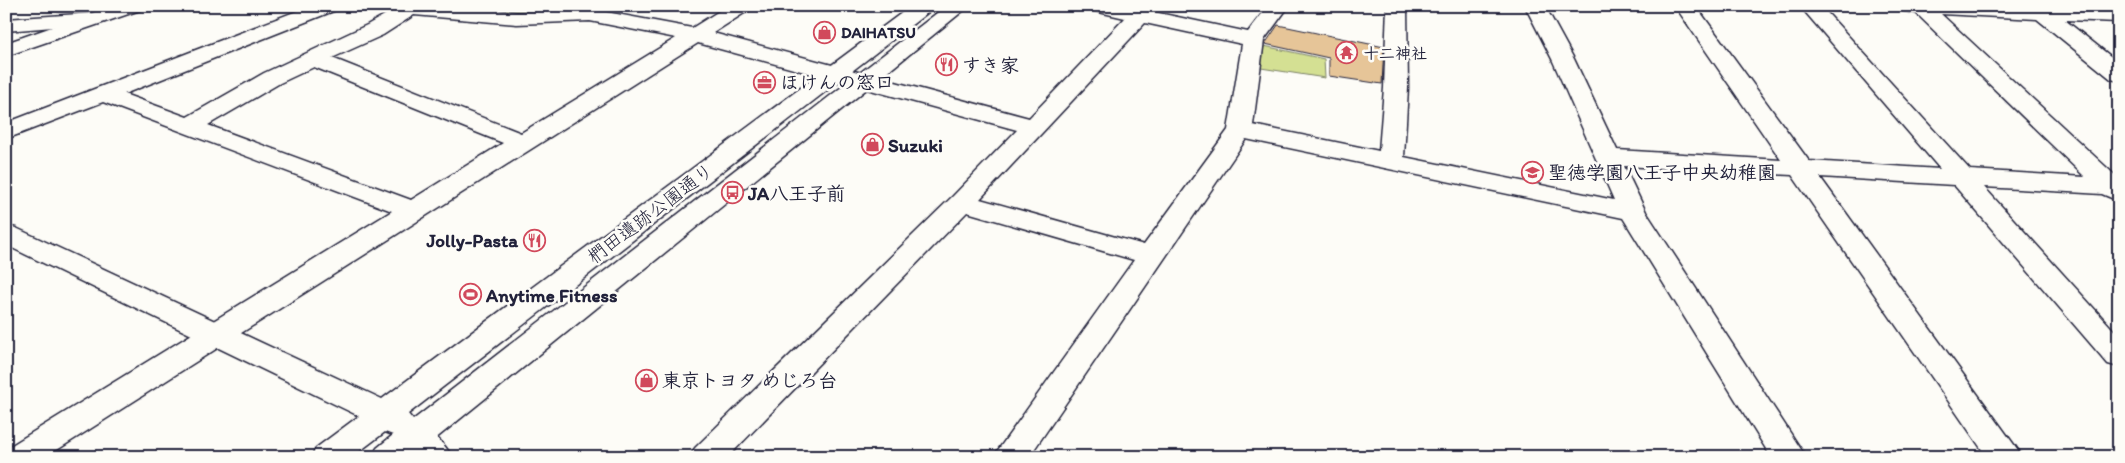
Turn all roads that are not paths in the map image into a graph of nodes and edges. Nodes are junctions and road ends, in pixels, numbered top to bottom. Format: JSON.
{"nodes":[{"id":1,"x":133,"y":6,"type":"edge"},
{"id":2,"x":329,"y":6,"type":"edge"},
{"id":3,"x":376,"y":6,"type":"edge"},
{"id":4,"x":742,"y":6,"type":"edge"},
{"id":5,"x":924,"y":6,"type":"edge"},
{"id":6,"x":959,"y":6,"type":"edge"},
{"id":7,"x":1097,"y":6,"type":"edge"},
{"id":8,"x":1279,"y":6,"type":"edge"},
{"id":9,"x":1396,"y":6,"type":"edge"},
{"id":10,"x":1535,"y":6,"type":"edge"},
{"id":11,"x":1685,"y":6,"type":"edge"},
{"id":12,"x":1810,"y":6,"type":"edge"},
{"id":13,"x":1905,"y":6,"type":"edge"},
{"id":14,"x":1920,"y":7,"type":"edge"},
{"id":15,"x":410,"y":9,"type":"junction"},
{"id":16,"x":2039,"y":9,"type":"edge"},
{"id":17,"x":598,"y":11,"type":"edge"},
{"id":18,"x":1145,"y":11,"type":"edge"},
{"id":19,"x":2119,"y":16,"type":"edge"},
{"id":20,"x":93,"y":20,"type":"junction"},
{"id":21,"x":6,"y":25,"type":"edge"},
{"id":22,"x":695,"y":35,"type":"junction"},
{"id":23,"x":1253,"y":40,"type":"junction"},
{"id":24,"x":6,"y":50,"type":"edge"},
{"id":25,"x":314,"y":59,"type":"junction"},
{"id":26,"x":834,"y":73,"type":"junction"},
{"id":27,"x":2119,"y":74,"type":"edge"},
{"id":28,"x":864,"y":80,"type":"junction"},
{"id":29,"x":102,"y":94,"type":"junction"},
{"id":30,"x":188,"y":126,"type":"junction"},
{"id":31,"x":1034,"y":127,"type":"junction"},
{"id":32,"x":1240,"y":130,"type":"junction"},
{"id":33,"x":6,"y":132,"type":"edge"},
{"id":34,"x":524,"y":143,"type":"junction"},
{"id":35,"x":1608,"y":157,"type":"junction"},
{"id":36,"x":1391,"y":161,"type":"junction"},
{"id":37,"x":1800,"y":168,"type":"junction"},
{"id":38,"x":1962,"y":178,"type":"junction"},
{"id":39,"x":2115,"y":190,"type":"edge"},
{"id":40,"x":962,"y":202,"type":"junction"},
{"id":41,"x":416,"y":211,"type":"junction"},
{"id":42,"x":1633,"y":212,"type":"junction"},
{"id":43,"x":6,"y":234,"type":"edge"},
{"id":44,"x":1151,"y":256,"type":"junction"},
{"id":45,"x":217,"y":334,"type":"junction"},
{"id":46,"x":2119,"y":356,"type":"edge"},
{"id":47,"x":385,"y":414,"type":"junction"},
{"id":48,"x":412,"y":450,"type":"edge"},
{"id":49,"x":19,"y":457,"type":"edge"},
{"id":50,"x":328,"y":457,"type":"edge"},
{"id":51,"x":707,"y":457,"type":"edge"},
{"id":52,"x":1010,"y":457,"type":"edge"},
{"id":53,"x":1789,"y":457,"type":"edge"},
{"id":54,"x":2006,"y":457,"type":"edge"}],
"edges":[{"from":1,"to":20,"type":"street"},
{"from":2,"to":29,"type":"street"},
{"from":3,"to":15,"type":"street"},
{"from":4,"to":22,"type":"street"},
{"from":5,"to":26,"type":"street","name":"椚田遺跡公園通り"},
{"from":6,"to":28,"type":"street","name":"椚田遺跡公園通り"},
{"from":7,"to":18,"type":"street"},
{"from":8,"to":23,"type":"street"},
{"from":9,"to":36,"type":"street"},
{"from":10,"to":35,"type":"street"},
{"from":11,"to":37,"type":"street"},
{"from":12,"to":38,"type":"street"},
{"from":13,"to":14,"type":"street"},
{"from":14,"to":16,"type":"street"},
{"from":14,"to":39,"type":"street"},
{"from":15,"to":17,"type":"street"},
{"from":15,"to":25,"type":"street"},
{"from":16,"to":19,"type":"street"},
{"from":16,"to":27,"type":"street"},
{"from":17,"to":22,"type":"street"},
{"from":18,"to":23,"type":"street"},
{"from":18,"to":31,"type":"street"},
{"from":20,"to":21,"type":"street"},
{"from":20,"to":24,"type":"street"},
{"from":22,"to":26,"type":"street"},
{"from":22,"to":34,"type":"street"},
{"from":23,"to":32,"type":"street"},
{"from":25,"to":30,"type":"street"},
{"from":25,"to":34,"type":"street"},
{"from":26,"to":28,"type":"street"},
{"from":26,"to":47,"type":"street","name":"椚田遺跡公園通り"},
{"from":28,"to":31,"type":"street"},
{"from":28,"to":48,"type":"street","name":"椚田遺跡公園通り"},
{"from":29,"to":30,"type":"street"},
{"from":29,"to":33,"type":"street"},
{"from":30,"to":41,"type":"street"},
{"from":31,"to":40,"type":"street"},
{"from":32,"to":36,"type":"street"},
{"from":32,"to":44,"type":"street"},
{"from":34,"to":41,"type":"street"},
{"from":35,"to":37,"type":"street"},
{"from":35,"to":42,"type":"street"},
{"from":36,"to":42,"type":"street"},
{"from":37,"to":38,"type":"street"},
{"from":37,"to":54,"type":"street"},
{"from":38,"to":39,"type":"street"},
{"from":38,"to":46,"type":"street"},
{"from":40,"to":44,"type":"street"},
{"from":40,"to":51,"type":"street"},
{"from":41,"to":45,"type":"street"},
{"from":42,"to":53,"type":"street"},
{"from":43,"to":45,"type":"street"},
{"from":44,"to":52,"type":"street"},
{"from":45,"to":47,"type":"street"},
{"from":45,"to":49,"type":"street"},
{"from":47,"to":48,"type":"street"},
{"from":47,"to":50,"type":"street","name":"椚田遺跡公園通り"}]}
